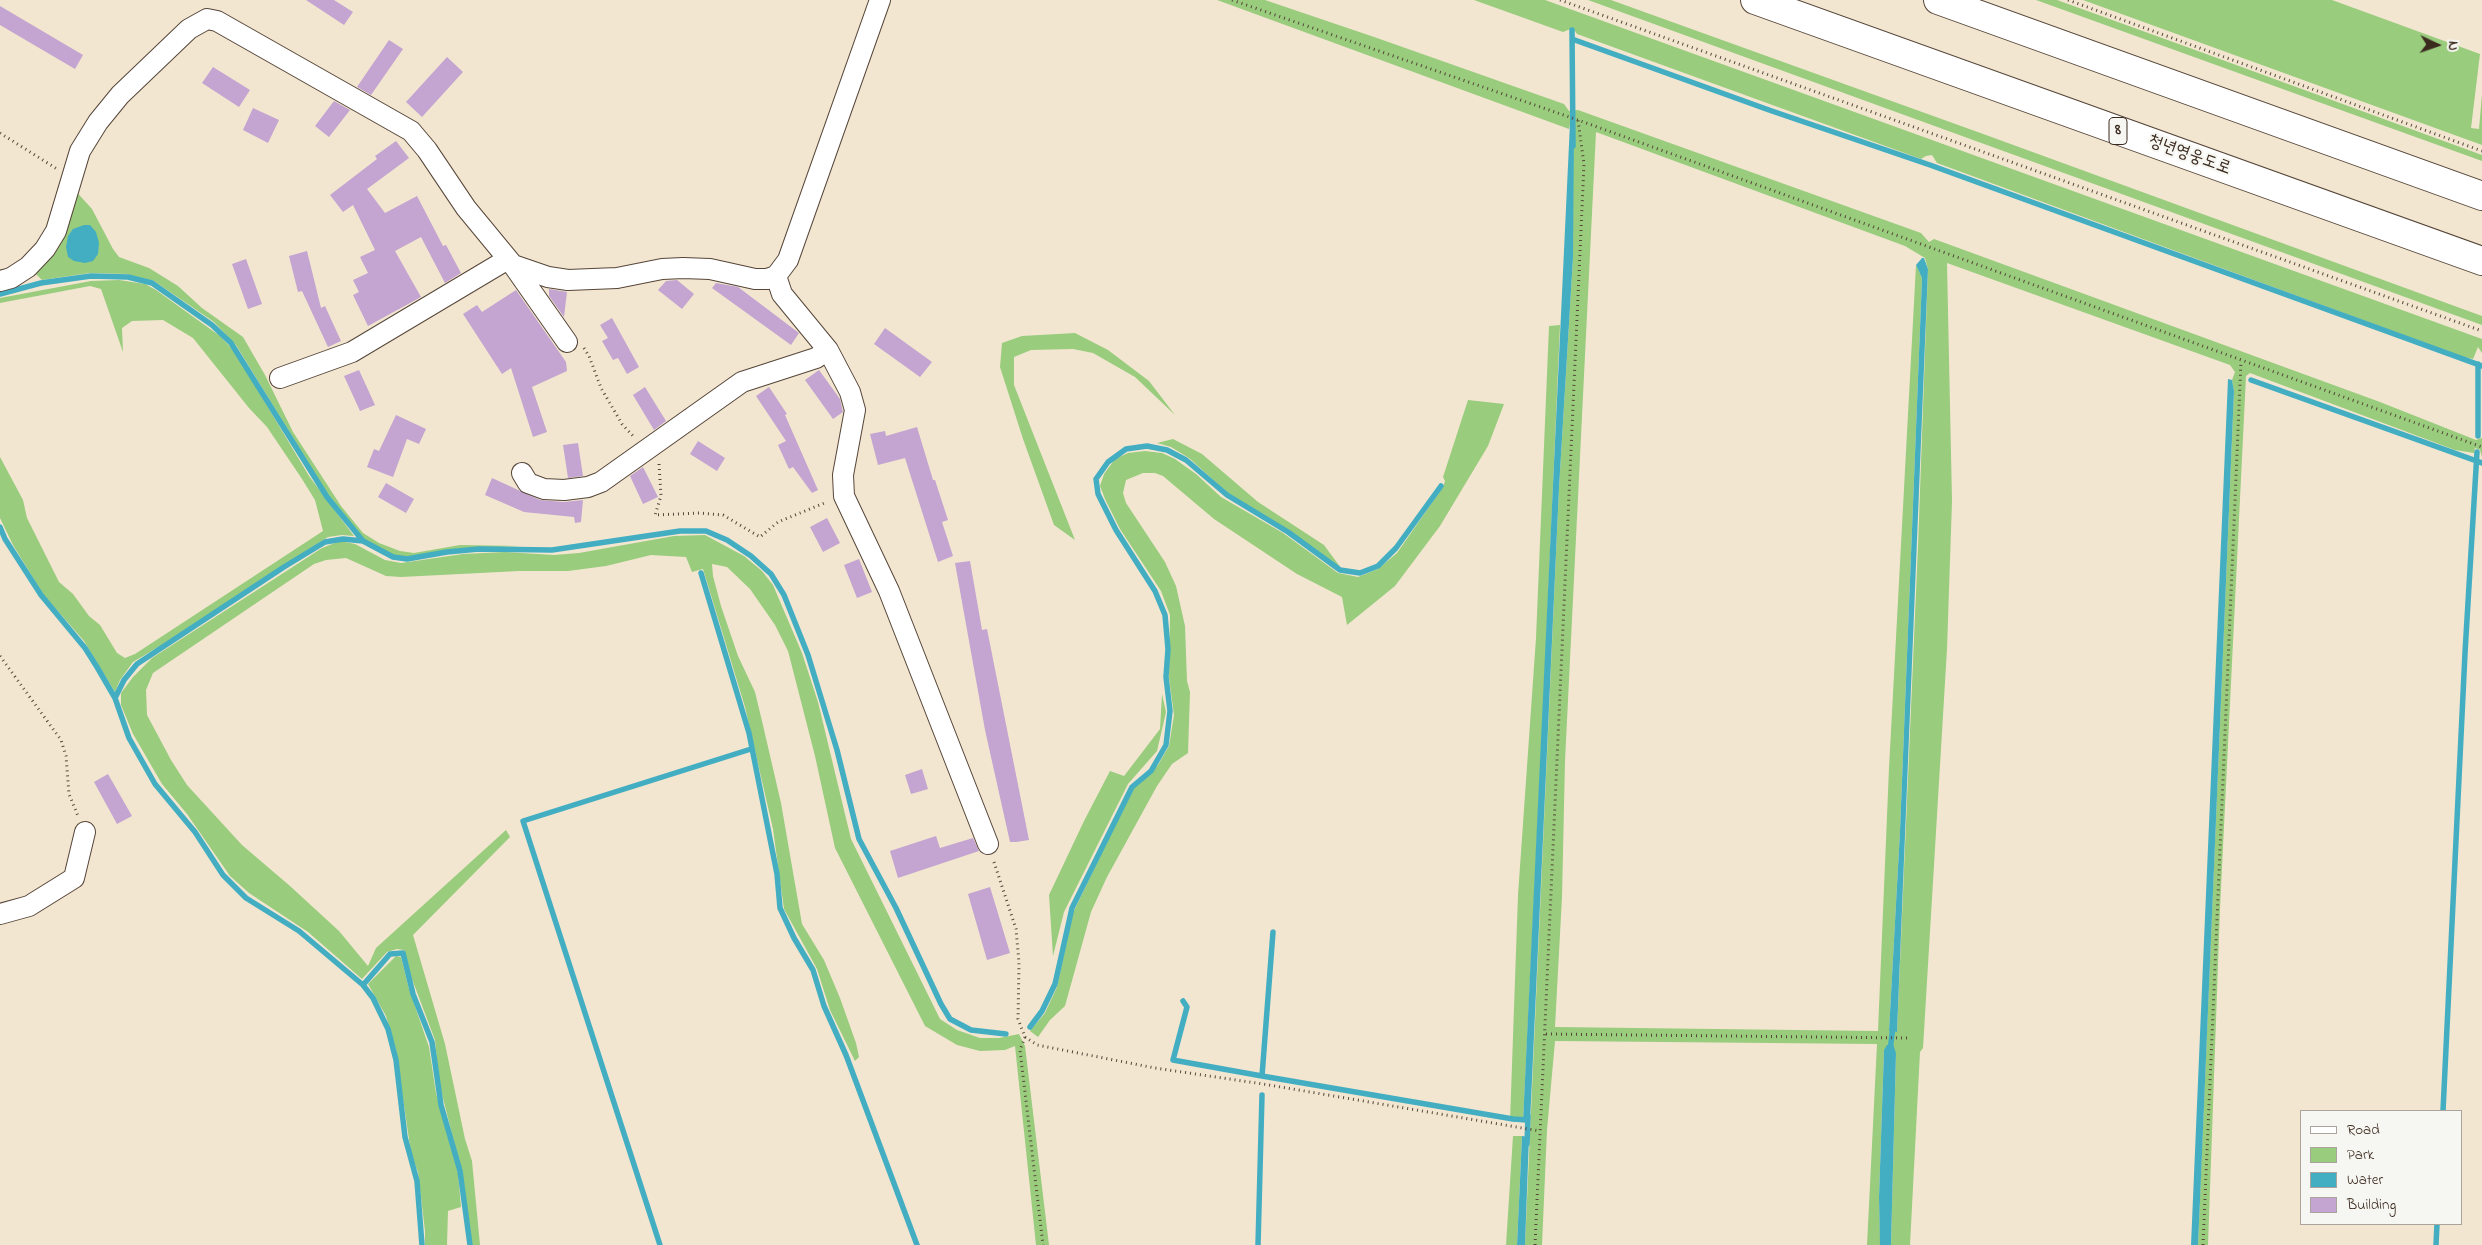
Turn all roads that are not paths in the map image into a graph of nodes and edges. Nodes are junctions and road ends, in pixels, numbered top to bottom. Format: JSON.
{"nodes":[{"id":1,"x":880,"y":0,"type":"edge"},
{"id":2,"x":1755,"y":0,"type":"edge"},
{"id":3,"x":1938,"y":0,"type":"edge"},
{"id":4,"x":2482,"y":196,"type":"edge"},
{"id":5,"x":2482,"y":261,"type":"edge"},
{"id":6,"x":511,"y":262,"type":"junction"},
{"id":7,"x":776,"y":276,"type":"junction"},
{"id":8,"x":0,"y":280,"type":"edge"},
{"id":9,"x":567,"y":342,"type":"road end"},
{"id":10,"x":828,"y":350,"type":"junction"},
{"id":11,"x":280,"y":378,"type":"dead end"},
{"id":12,"x":522,"y":474,"type":"dead end"},
{"id":13,"x":85,"y":832,"type":"road end"},
{"id":14,"x":988,"y":844,"type":"road end"},
{"id":15,"x":0,"y":914,"type":"edge"}],
"edges":[{"from":1,"to":7,"type":"street"},
{"from":2,"to":5,"type":"highway","name":"청년영웅도로","number":"8"},
{"from":3,"to":4,"type":"highway"},
{"from":6,"to":7,"type":"street"},
{"from":6,"to":8,"type":"street"},
{"from":6,"to":9,"type":"street"},
{"from":6,"to":11,"type":"street"},
{"from":7,"to":10,"type":"street"},
{"from":10,"to":12,"type":"street"},
{"from":10,"to":14,"type":"street"},
{"from":13,"to":15,"type":"street"}]}
